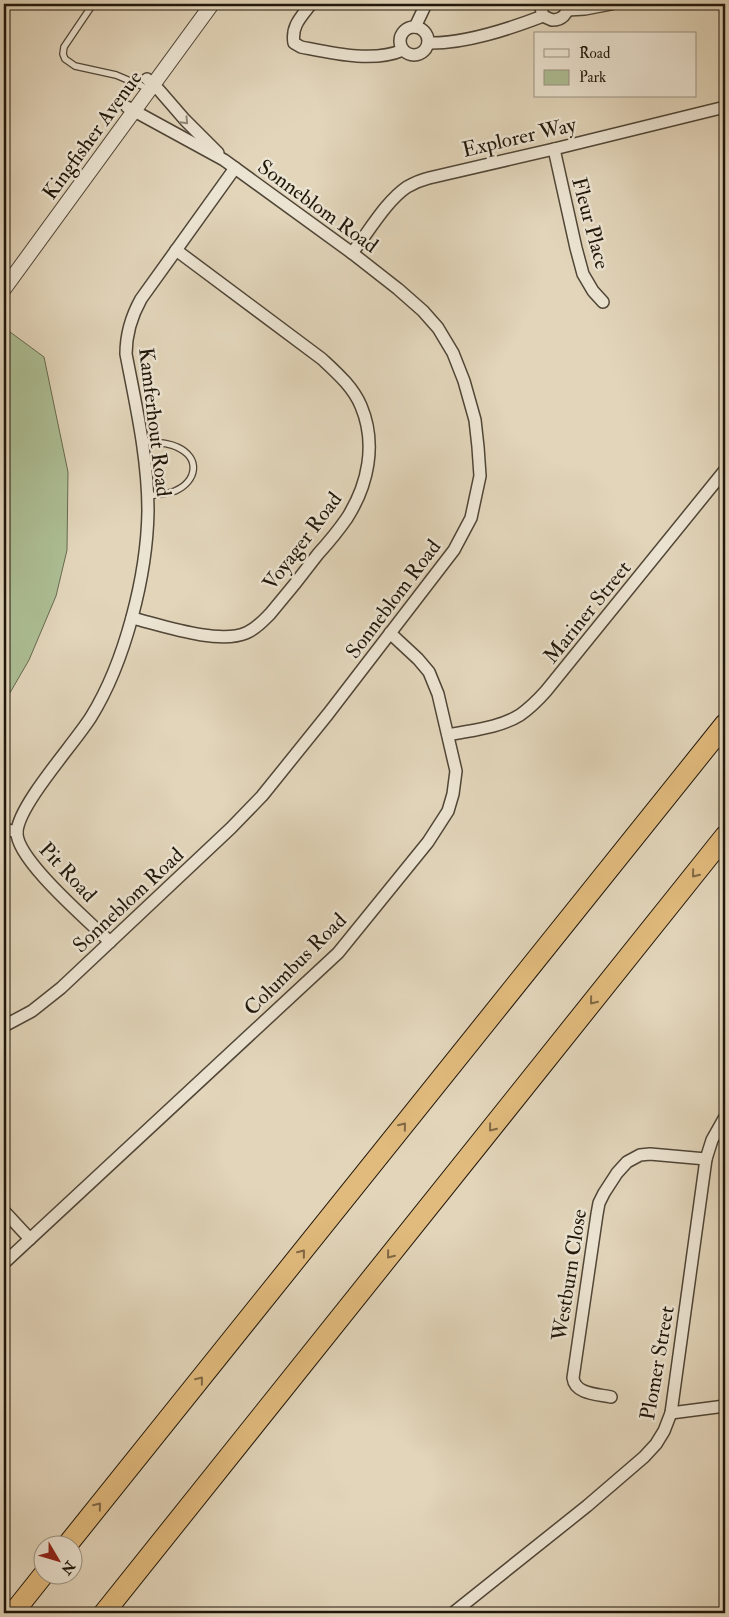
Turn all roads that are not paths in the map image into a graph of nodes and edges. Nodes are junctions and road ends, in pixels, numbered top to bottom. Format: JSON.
{"nodes":[{"id":1,"x":93,"y":4,"type":"edge"},
{"id":2,"x":202,"y":4,"type":"edge"},
{"id":3,"x":212,"y":4,"type":"edge"},
{"id":4,"x":311,"y":4,"type":"edge"},
{"id":5,"x":426,"y":4,"type":"edge"},
{"id":6,"x":540,"y":4,"type":"edge"},
{"id":7,"x":611,"y":4,"type":"edge"},
{"id":8,"x":568,"y":7,"type":"edge"},
{"id":9,"x":543,"y":16,"type":"junction"},
{"id":10,"x":415,"y":27,"type":"junction"},
{"id":11,"x":428,"y":43,"type":"junction"},
{"id":12,"x":403,"y":50,"type":"junction"},
{"id":13,"x":147,"y":83,"type":"junction"},
{"id":14,"x":725,"y":107,"type":"edge"},
{"id":15,"x":130,"y":109,"type":"junction"},
{"id":16,"x":554,"y":149,"type":"junction"},
{"id":17,"x":224,"y":160,"type":"junction"},
{"id":18,"x":235,"y":168,"type":"junction"},
{"id":19,"x":176,"y":250,"type":"junction"},
{"id":20,"x":352,"y":253,"type":"junction"},
{"id":21,"x":4,"y":276,"type":"edge"},
{"id":22,"x":4,"y":289,"type":"edge"},
{"id":23,"x":602,"y":302,"type":"dead end"},
{"id":24,"x":143,"y":441,"type":"junction"},
{"id":25,"x":725,"y":470,"type":"edge"},
{"id":26,"x":147,"y":496,"type":"junction"},
{"id":27,"x":132,"y":618,"type":"junction"},
{"id":28,"x":390,"y":633,"type":"junction"},
{"id":29,"x":725,"y":724,"type":"edge"},
{"id":30,"x":448,"y":735,"type":"junction"},
{"id":31,"x":4,"y":829,"type":"edge"},
{"id":32,"x":16,"y":832,"type":"junction"},
{"id":33,"x":725,"y":836,"type":"edge"},
{"id":34,"x":110,"y":942,"type":"junction"},
{"id":35,"x":4,"y":1026,"type":"edge"},
{"id":36,"x":725,"y":1117,"type":"edge"},
{"id":37,"x":706,"y":1159,"type":"junction"},
{"id":38,"x":4,"y":1211,"type":"edge"},
{"id":39,"x":30,"y":1238,"type":"junction"},
{"id":40,"x":4,"y":1263,"type":"edge"},
{"id":41,"x":611,"y":1397,"type":"dead end"},
{"id":42,"x":725,"y":1406,"type":"edge"},
{"id":43,"x":671,"y":1413,"type":"junction"},
{"id":44,"x":76,"y":1534,"type":"edge"},
{"id":45,"x":36,"y":1584,"type":"edge"},
{"id":46,"x":13,"y":1613,"type":"edge"},
{"id":47,"x":104,"y":1613,"type":"edge"},
{"id":48,"x":453,"y":1613,"type":"edge"}],
"edges":[{"from":1,"to":13,"type":"lane"},
{"from":2,"to":13,"type":"street","name":"Kingfisher Avenue"},
{"from":3,"to":13,"type":"street","name":"Kingfisher Avenue"},
{"from":4,"to":12,"type":"street"},
{"from":5,"to":10,"type":"street"},
{"from":6,"to":9,"type":"street"},
{"from":7,"to":8,"type":"street"},
{"from":8,"to":9,"type":"street"},
{"from":9,"to":11,"type":"street"},
{"from":10,"to":11,"type":"street"},
{"from":10,"to":12,"type":"street"},
{"from":11,"to":12,"type":"street"},
{"from":13,"to":15,"type":"street","name":"Kingfisher Avenue"},
{"from":13,"to":17,"type":"street","name":"Sonneblom Road","one_way":true},
{"from":14,"to":16,"type":"street","name":"Explorer Way"},
{"from":15,"to":17,"type":"street","name":"Sonneblom Road"},
{"from":15,"to":21,"type":"street","name":"Kingfisher Avenue"},
{"from":15,"to":22,"type":"street","name":"Kingfisher Avenue"},
{"from":16,"to":20,"type":"street","name":"Explorer Way"},
{"from":16,"to":23,"type":"street","name":"Fleur Place"},
{"from":17,"to":18,"type":"street","name":"Sonneblom Road"},
{"from":18,"to":19,"type":"street","name":"Kamferhout Road"},
{"from":18,"to":20,"type":"street","name":"Sonneblom Road"},
{"from":19,"to":24,"type":"street","name":"Kamferhout Road"},
{"from":19,"to":27,"type":"street","name":"Voyager Road"},
{"from":20,"to":28,"type":"street","name":"Sonneblom Road"},
{"from":24,"to":26,"type":"street","name":"Kamferhout Road"},
{"from":24,"to":26,"type":"lane"},
{"from":25,"to":30,"type":"street","name":"Mariner Street"},
{"from":26,"to":27,"type":"street","name":"Kamferhout Road"},
{"from":27,"to":32,"type":"street","name":"Kamferhout Road"},
{"from":28,"to":30,"type":"street","name":"Columbus Road"},
{"from":28,"to":34,"type":"street","name":"Sonneblom Road"},
{"from":44,"to":29,"type":"highway","one_way":true},
{"from":30,"to":39,"type":"street","name":"Columbus Road"},
{"from":31,"to":32,"type":"street","name":"Pit Road"},
{"from":32,"to":34,"type":"street","name":"Pit Road"},
{"from":33,"to":47,"type":"highway","one_way":true},
{"from":34,"to":35,"type":"street","name":"Sonneblom Road"},
{"from":36,"to":37,"type":"street","name":"Plomer Street"},
{"from":37,"to":41,"type":"street","name":"Westburn Close"},
{"from":37,"to":43,"type":"street","name":"Plomer Street"},
{"from":38,"to":39,"type":"street"},
{"from":39,"to":40,"type":"street","name":"Columbus Road"},
{"from":42,"to":43,"type":"street"},
{"from":43,"to":48,"type":"street","name":"Plomer Street"},
{"from":45,"to":46,"type":"highway"}]}
